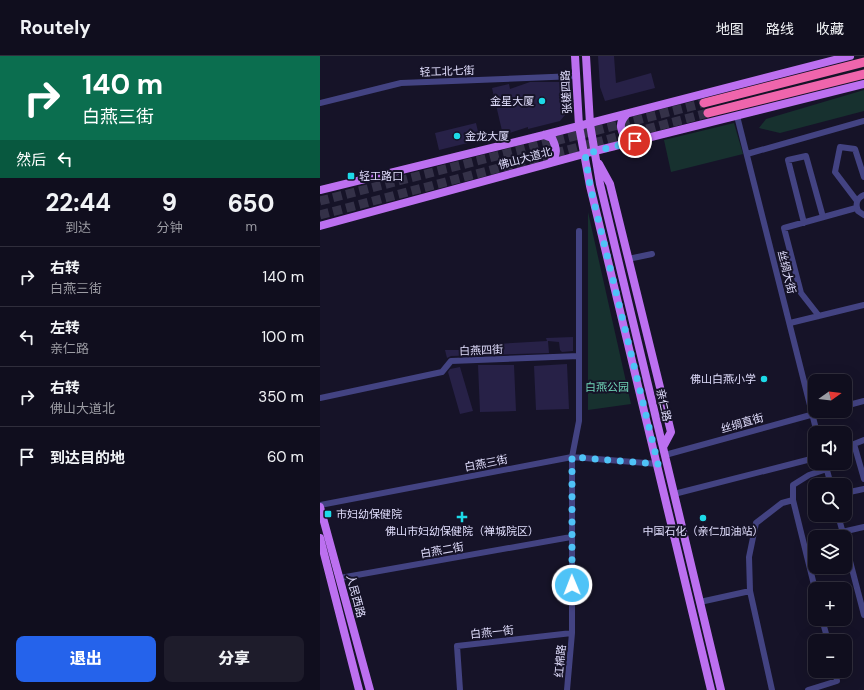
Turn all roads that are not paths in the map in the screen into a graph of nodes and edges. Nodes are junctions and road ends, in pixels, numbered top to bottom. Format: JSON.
{"nodes":[{"id":1,"x":575,"y":56,"type":"edge"},
{"id":2,"x":586,"y":56,"type":"edge"},
{"id":3,"x":850,"y":56,"type":"edge"},
{"id":4,"x":838,"y":58,"type":"edge"},
{"id":5,"x":864,"y":62,"type":"edge"},
{"id":6,"x":864,"y":74,"type":"edge"},
{"id":7,"x":576,"y":76,"type":"junction"},
{"id":8,"x":864,"y":84,"type":"edge"},
{"id":9,"x":702,"y":99,"type":"junction"},
{"id":10,"x":320,"y":103,"type":"edge"},
{"id":11,"x":708,"y":113,"type":"tunnel mouth"},
{"id":12,"x":627,"y":114,"type":"junction"},
{"id":13,"x":737,"y":116,"type":"junction"},
{"id":14,"x":864,"y":121,"type":"edge"},
{"id":15,"x":590,"y":124,"type":"junction"},
{"id":16,"x":579,"y":126,"type":"junction"},
{"id":17,"x":544,"y":135,"type":"junction"},
{"id":18,"x":635,"y":141,"type":"junction"},
{"id":19,"x":594,"y":151,"type":"junction"},
{"id":20,"x":585,"y":154,"type":"junction"},
{"id":21,"x":747,"y":154,"type":"junction"},
{"id":22,"x":596,"y":160,"type":"junction"},
{"id":23,"x":550,"y":163,"type":"junction"},
{"id":24,"x":864,"y":177,"type":"edge"},
{"id":25,"x":320,"y":190,"type":"edge"},
{"id":26,"x":864,"y":195,"type":"edge"},
{"id":27,"x":857,"y":205,"type":"junction"},
{"id":28,"x":864,"y":215,"type":"edge"},
{"id":29,"x":823,"y":217,"type":"junction"},
{"id":30,"x":804,"y":222,"type":"junction"},
{"id":31,"x":320,"y":226,"type":"edge"},
{"id":32,"x":579,"y":231,"type":"dead end"},
{"id":33,"x":652,"y":254,"type":"dead end"},
{"id":34,"x":628,"y":259,"type":"junction"},
{"id":35,"x":864,"y":305,"type":"edge"},
{"id":36,"x":819,"y":316,"type":"junction"},
{"id":37,"x":790,"y":323,"type":"junction"},
{"id":38,"x":579,"y":356,"type":"junction"},
{"id":39,"x":808,"y":394,"type":"edge"},
{"id":40,"x":320,"y":398,"type":"edge"},
{"id":41,"x":864,"y":401,"type":"edge"},
{"id":42,"x":852,"y":404,"type":"edge"},
{"id":43,"x":808,"y":415,"type":"edge"},
{"id":44,"x":864,"y":440,"type":"edge"},
{"id":45,"x":664,"y":451,"type":"junction"},
{"id":46,"x":572,"y":457,"type":"junction"},
{"id":47,"x":808,"y":460,"type":"edge"},
{"id":48,"x":658,"y":464,"type":"junction"},
{"id":49,"x":818,"y":470,"type":"edge"},
{"id":50,"x":864,"y":479,"type":"edge"},
{"id":51,"x":864,"y":489,"type":"edge"},
{"id":52,"x":852,"y":492,"type":"edge"},
{"id":53,"x":674,"y":494,"type":"junction"},
{"id":54,"x":793,"y":500,"type":"junction"},
{"id":55,"x":320,"y":506,"type":"edge"},
{"id":56,"x":864,"y":527,"type":"edge"},
{"id":57,"x":852,"y":531,"type":"edge"},
{"id":58,"x":571,"y":537,"type":"junction"},
{"id":59,"x":320,"y":538,"type":"edge"},
{"id":60,"x":852,"y":569,"type":"edge"},
{"id":61,"x":340,"y":578,"type":"junction"},
{"id":62,"x":813,"y":582,"type":"edge"},
{"id":63,"x":750,"y":591,"type":"junction"},
{"id":64,"x":700,"y":602,"type":"junction"},
{"id":65,"x":864,"y":615,"type":"edge"},
{"id":66,"x":572,"y":633,"type":"junction"},
{"id":67,"x":836,"y":678,"type":"edge"},
{"id":68,"x":359,"y":690,"type":"edge"},
{"id":69,"x":370,"y":690,"type":"edge"},
{"id":70,"x":460,"y":690,"type":"edge"},
{"id":71,"x":567,"y":690,"type":"edge"},
{"id":72,"x":711,"y":690,"type":"edge"},
{"id":73,"x":721,"y":690,"type":"edge"},
{"id":74,"x":772,"y":690,"type":"edge"},
{"id":75,"x":808,"y":690,"type":"edge"}],
"edges":[{"from":1,"to":7,"type":"main road","name":"张槎四路"},
{"from":2,"to":15,"type":"main road","name":"张槎四路"},
{"from":3,"to":4,"type":"main road"},
{"from":4,"to":9,"type":"main road"},
{"from":5,"to":9,"type":"highway","name":"佛山大道北"},
{"from":6,"to":11,"type":"highway"},
{"from":7,"to":10,"type":"street","name":"轻工北七街"},
{"from":7,"to":16,"type":"main road","name":"张槎四路"},
{"from":8,"to":13,"type":"main road","name":"佛山大道北"},
{"from":9,"to":12,"type":"main road","name":"佛山大道北"},
{"from":12,"to":15,"type":"main road","name":"佛山大道北"},
{"from":12,"to":18,"type":"main road"},
{"from":13,"to":18,"type":"main road","name":"佛山大道北"},
{"from":13,"to":21,"type":"street","name":"丝绸大街"},
{"from":14,"to":21,"type":"street"},
{"from":15,"to":16,"type":"main road","name":"佛山大道北"},
{"from":15,"to":19,"type":"main road","name":"亲仁路"},
{"from":16,"to":17,"type":"main road","name":"佛山大道北"},
{"from":16,"to":20,"type":"main road","name":"亲仁路"},
{"from":17,"to":23,"type":"main road"},
{"from":17,"to":25,"type":"main road","name":"佛山大道北"},
{"from":18,"to":19,"type":"main road","name":"佛山大道北"},
{"from":19,"to":20,"type":"main road","name":"佛山大道北"},
{"from":19,"to":22,"type":"main road","name":"亲仁路"},
{"from":20,"to":23,"type":"main road","name":"佛山大道北"},
{"from":20,"to":48,"type":"main road","name":"亲仁路"},
{"from":21,"to":37,"type":"street","name":"丝绸大街"},
{"from":22,"to":34,"type":"main road"},
{"from":22,"to":45,"type":"main road","name":"亲仁路"},
{"from":23,"to":31,"type":"main road","name":"佛山大道北"},
{"from":24,"to":27,"type":"street"},
{"from":26,"to":27,"type":"street"},
{"from":27,"to":28,"type":"street"},
{"from":27,"to":29,"type":"street"},
{"from":29,"to":30,"type":"street"},
{"from":29,"to":30,"type":"street"},
{"from":30,"to":36,"type":"street"},
{"from":32,"to":38,"type":"street","name":"红棉路"},
{"from":33,"to":34,"type":"street"},
{"from":34,"to":45,"type":"main road"},
{"from":35,"to":36,"type":"street"},
{"from":36,"to":37,"type":"street"},
{"from":37,"to":39,"type":"street","name":"丝绸大街"},
{"from":38,"to":40,"type":"street","name":"白燕四街"},
{"from":38,"to":46,"type":"street","name":"红棉路"},
{"from":41,"to":42,"type":"street"},
{"from":43,"to":45,"type":"street","name":"丝绸直街"},
{"from":44,"to":50,"type":"street"},
{"from":45,"to":53,"type":"main road","name":"亲仁路"},
{"from":46,"to":48,"type":"street","name":"白燕三街"},
{"from":46,"to":55,"type":"street","name":"白燕三街"},
{"from":46,"to":58,"type":"street","name":"红棉路"},
{"from":47,"to":53,"type":"street"},
{"from":48,"to":72,"type":"main road","name":"亲仁路"},
{"from":49,"to":54,"type":"street"},
{"from":51,"to":52,"type":"street"},
{"from":53,"to":64,"type":"main road","name":"亲仁路"},
{"from":54,"to":62,"type":"street"},
{"from":54,"to":63,"type":"street"},
{"from":55,"to":61,"type":"main road","name":"人民西路"},
{"from":56,"to":57,"type":"street"},
{"from":58,"to":61,"type":"street","name":"白燕二街"},
{"from":58,"to":66,"type":"street","name":"红棉路"},
{"from":59,"to":68,"type":"main road","name":"人民西路"},
{"from":60,"to":65,"type":"street"},
{"from":61,"to":69,"type":"main road","name":"人民西路"},
{"from":63,"to":64,"type":"street"},
{"from":63,"to":74,"type":"street"},
{"from":64,"to":73,"type":"main road","name":"亲仁路"},
{"from":66,"to":70,"type":"street","name":"白燕一街"},
{"from":66,"to":71,"type":"street","name":"红棉路"},
{"from":67,"to":75,"type":"street"}]}
